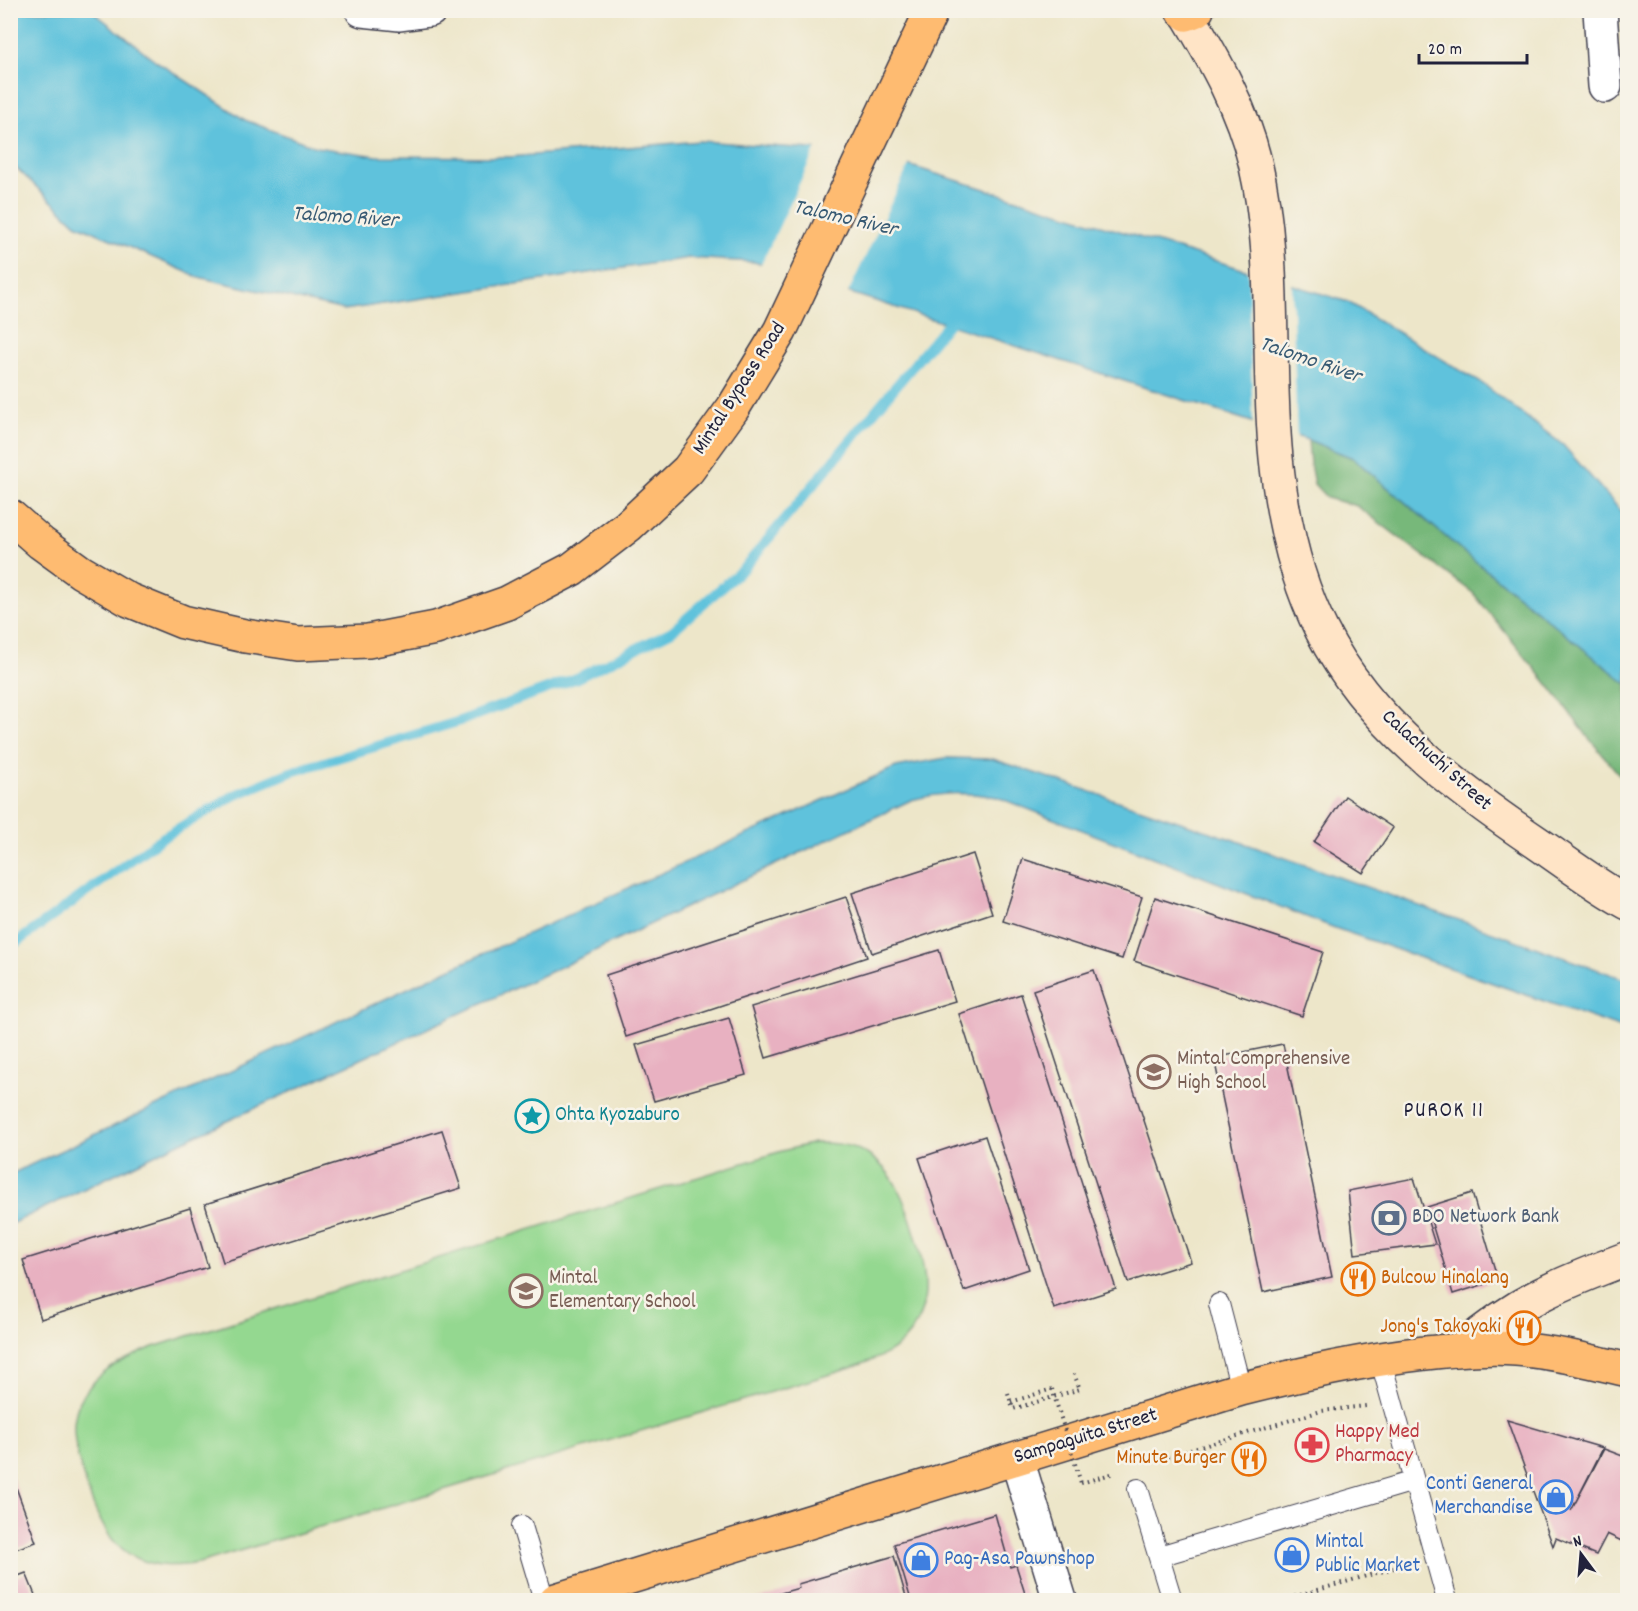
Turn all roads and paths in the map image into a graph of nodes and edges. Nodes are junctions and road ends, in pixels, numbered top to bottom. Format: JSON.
{"nodes":[{"id":1,"x":362,"y":10,"type":"edge"},
{"id":2,"x":430,"y":10,"type":"edge"},
{"id":3,"x":932,"y":10,"type":"edge"},
{"id":4,"x":1600,"y":10,"type":"edge"},
{"id":5,"x":1189,"y":12,"type":"edge"},
{"id":6,"x":1605,"y":86,"type":"dead end"},
{"id":7,"x":10,"y":516,"type":"edge"},
{"id":8,"x":1628,"y":903,"type":"edge"},
{"id":9,"x":1628,"y":1258,"type":"edge"},
{"id":10,"x":1219,"y":1304,"type":"dead end"},
{"id":11,"x":1462,"y":1349,"type":"junction"},
{"id":12,"x":1380,"y":1359,"type":"junction"},
{"id":13,"x":1628,"y":1370,"type":"edge"},
{"id":14,"x":1074,"y":1374,"type":"dead end"},
{"id":15,"x":1241,"y":1389,"type":"junction"},
{"id":16,"x":1008,"y":1393,"type":"dead end"},
{"id":17,"x":1011,"y":1402,"type":"junction"},
{"id":18,"x":1392,"y":1403,"type":"junction"},
{"id":19,"x":1017,"y":1459,"type":"junction"},
{"id":20,"x":1143,"y":1464,"type":"dead end"},
{"id":21,"x":1122,"y":1471,"type":"dead end"},
{"id":22,"x":1413,"y":1481,"type":"junction"},
{"id":23,"x":1138,"y":1489,"type":"dead end"},
{"id":24,"x":522,"y":1526,"type":"dead end"},
{"id":25,"x":1159,"y":1556,"type":"junction"},
{"id":26,"x":1434,"y":1556,"type":"junction"},
{"id":27,"x":544,"y":1600,"type":"edge"},
{"id":28,"x":556,"y":1600,"type":"edge"},
{"id":29,"x":1060,"y":1600,"type":"edge"},
{"id":30,"x":1172,"y":1600,"type":"edge"},
{"id":31,"x":1283,"y":1600,"type":"edge"},
{"id":32,"x":1447,"y":1600,"type":"edge"}],
"edges":[{"from":1,"to":2,"type":"street"},
{"from":3,"to":7,"type":"main road","name":"Mintal Bypass Road"},
{"from":4,"to":6,"type":"street"},
{"from":5,"to":8,"type":"main road","name":"Calachuchi Street"},
{"from":9,"to":11,"type":"main road"},
{"from":10,"to":15,"type":"lane"},
{"from":11,"to":12,"type":"main road","name":"Sampaguita Street"},
{"from":11,"to":13,"type":"main road","name":"Sampaguita Street"},
{"from":12,"to":15,"type":"main road","name":"Sampaguita Street"},
{"from":12,"to":18,"type":"lane"},
{"from":14,"to":17,"type":"path"},
{"from":15,"to":19,"type":"main road","name":"Sampaguita Street"},
{"from":16,"to":17,"type":"path"},
{"from":17,"to":21,"type":"path","bridge":true},
{"from":18,"to":20,"type":"path"},
{"from":18,"to":22,"type":"lane"},
{"from":19,"to":28,"type":"main road","name":"Sampaguita Street"},
{"from":19,"to":29,"type":"street"},
{"from":22,"to":25,"type":"lane"},
{"from":22,"to":26,"type":"lane"},
{"from":23,"to":25,"type":"lane"},
{"from":24,"to":27,"type":"lane"},
{"from":25,"to":30,"type":"lane"},
{"from":26,"to":31,"type":"path"},
{"from":26,"to":32,"type":"lane"}]}
